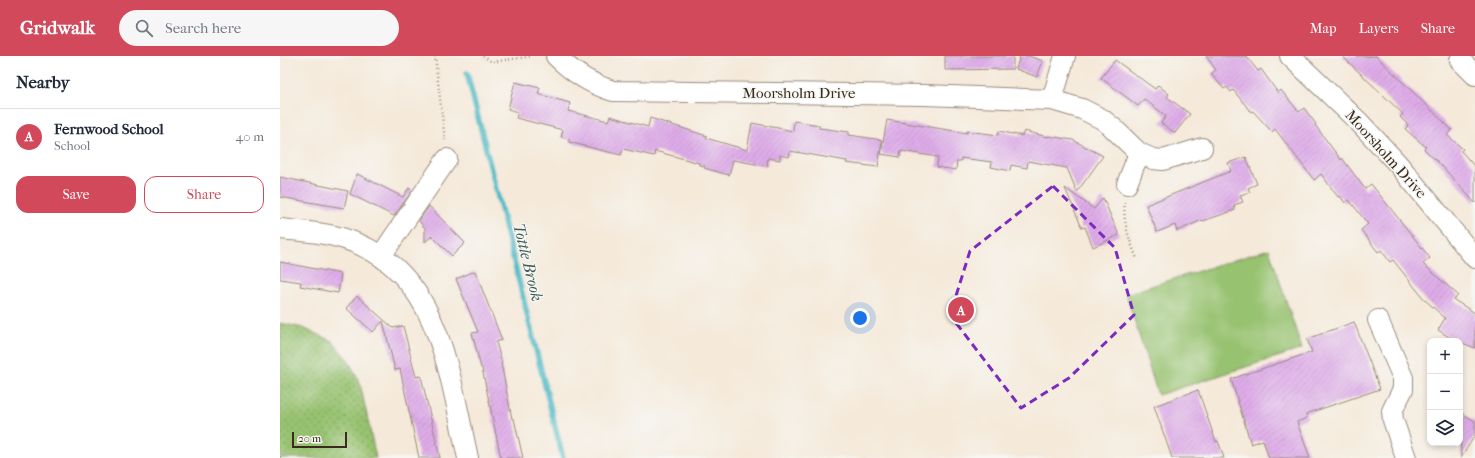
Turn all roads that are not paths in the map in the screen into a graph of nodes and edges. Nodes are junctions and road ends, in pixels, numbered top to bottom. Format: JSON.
{"nodes":[{"id":1,"x":556,"y":56,"type":"edge"},
{"id":2,"x":1065,"y":56,"type":"edge"},
{"id":3,"x":1290,"y":56,"type":"edge"},
{"id":4,"x":1460,"y":60,"type":"dead end"},
{"id":5,"x":1475,"y":75,"type":"edge"},
{"id":6,"x":1052,"y":100,"type":"junction"},
{"id":7,"x":1202,"y":148,"type":"dead end"},
{"id":8,"x":1139,"y":153,"type":"junction"},
{"id":9,"x":447,"y":159,"type":"road end"},
{"id":10,"x":1128,"y":184,"type":"dead end"},
{"id":11,"x":280,"y":229,"type":"edge"},
{"id":12,"x":380,"y":256,"type":"junction"},
{"id":13,"x":1475,"y":258,"type":"edge"},
{"id":14,"x":1378,"y":320,"type":"dead end"},
{"id":15,"x":468,"y":458,"type":"edge"},
{"id":16,"x":1406,"y":458,"type":"edge"}],
"edges":[{"from":1,"to":6,"type":"street","name":"Moorsholm Drive"},
{"from":2,"to":6,"type":"street"},
{"from":3,"to":13,"type":"street","name":"Moorsholm Drive"},
{"from":4,"to":5,"type":"street"},
{"from":6,"to":8,"type":"street","name":"Moorsholm Drive"},
{"from":7,"to":8,"type":"street","name":"Moorsholm Drive"},
{"from":8,"to":10,"type":"street"},
{"from":9,"to":12,"type":"street"},
{"from":11,"to":12,"type":"street"},
{"from":12,"to":15,"type":"street"},
{"from":14,"to":16,"type":"street"}]}
